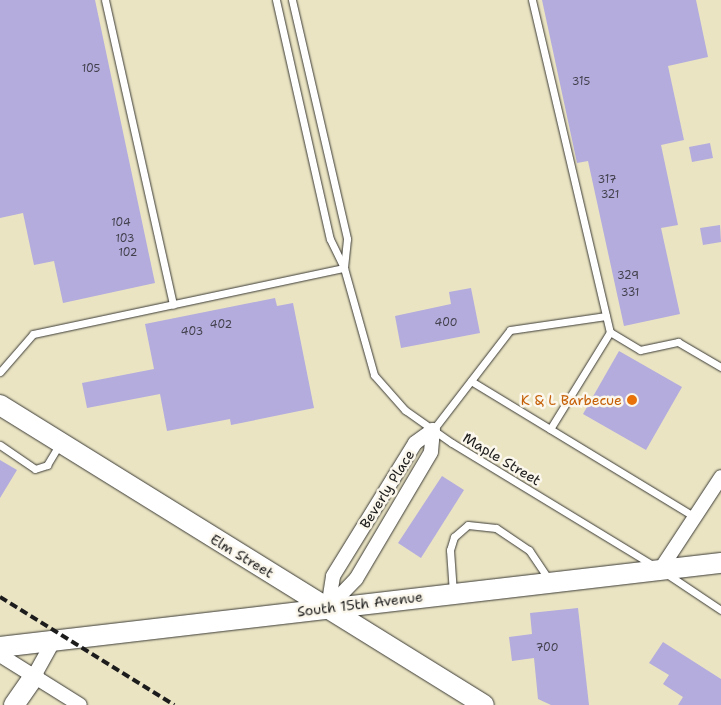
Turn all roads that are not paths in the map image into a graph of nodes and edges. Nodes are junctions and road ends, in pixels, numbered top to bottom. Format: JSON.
{"nodes":[{"id":1,"x":105,"y":0,"type":"edge"},
{"id":2,"x":276,"y":0,"type":"edge"},
{"id":3,"x":292,"y":0,"type":"edge"},
{"id":4,"x":532,"y":0,"type":"edge"},
{"id":5,"x":344,"y":268,"type":"junction"},
{"id":6,"x":173,"y":304,"type":"junction"},
{"id":7,"x":606,"y":316,"type":"junction"},
{"id":8,"x":610,"y":332,"type":"junction"},
{"id":9,"x":721,"y":368,"type":"edge"},
{"id":10,"x":0,"y":372,"type":"edge"},
{"id":11,"x":471,"y":381,"type":"junction"},
{"id":12,"x":0,"y":405,"type":"edge"},
{"id":13,"x":550,"y":429,"type":"junction"},
{"id":14,"x":434,"y":430,"type":"junction"},
{"id":15,"x":60,"y":443,"type":"junction"},
{"id":16,"x":0,"y":445,"type":"edge"},
{"id":17,"x":721,"y":477,"type":"edge"},
{"id":18,"x":695,"y":517,"type":"junction"},
{"id":19,"x":721,"y":563,"type":"edge"},
{"id":20,"x":660,"y":570,"type":"junction"},
{"id":21,"x":550,"y":582,"type":"junction"},
{"id":22,"x":453,"y":593,"type":"junction"},
{"id":23,"x":328,"y":608,"type":"junction"},
{"id":24,"x":721,"y":610,"type":"edge"},
{"id":25,"x":54,"y":640,"type":"junction"},
{"id":26,"x":0,"y":647,"type":"edge"},
{"id":27,"x":0,"y":655,"type":"edge"},
{"id":28,"x":34,"y":676,"type":"junction"},
{"id":29,"x":14,"y":705,"type":"edge"},
{"id":30,"x":80,"y":705,"type":"edge"},
{"id":31,"x":484,"y":705,"type":"edge"}],
"edges":[{"from":1,"to":6,"type":"lane"},
{"from":2,"to":5,"type":"lane"},
{"from":3,"to":5,"type":"lane"},
{"from":4,"to":7,"type":"lane"},
{"from":5,"to":6,"type":"lane"},
{"from":5,"to":14,"type":"lane","name":"Maple Street"},
{"from":6,"to":10,"type":"lane"},
{"from":7,"to":8,"type":"lane"},
{"from":7,"to":11,"type":"lane"},
{"from":8,"to":9,"type":"lane"},
{"from":8,"to":13,"type":"lane"},
{"from":11,"to":13,"type":"lane"},
{"from":11,"to":14,"type":"lane"},
{"from":12,"to":15,"type":"main road","name":"Elm Street"},
{"from":13,"to":18,"type":"lane"},
{"from":14,"to":20,"type":"lane","name":"Maple Street"},
{"from":14,"to":23,"type":"street","name":"Beverly Place"},
{"from":14,"to":23,"type":"street","name":"Beverly Place"},
{"from":15,"to":16,"type":"lane"},
{"from":15,"to":23,"type":"main road","name":"Elm Street"},
{"from":17,"to":18,"type":"street"},
{"from":18,"to":20,"type":"street"},
{"from":19,"to":20,"type":"main road","name":"South 15th Avenue"},
{"from":20,"to":21,"type":"main road","name":"South 15th Avenue"},
{"from":20,"to":24,"type":"lane","name":"Maple Street"},
{"from":21,"to":22,"type":"main road","name":"South 15th Avenue"},
{"from":21,"to":22,"type":"lane"},
{"from":22,"to":23,"type":"main road","name":"South 15th Avenue"},
{"from":23,"to":25,"type":"main road","name":"South 15th Avenue"},
{"from":23,"to":31,"type":"main road","name":"Elm Street"},
{"from":25,"to":26,"type":"main road","name":"South 15th Avenue"},
{"from":25,"to":28,"type":"street"},
{"from":27,"to":28,"type":"street"},
{"from":28,"to":29,"type":"main road"},
{"from":28,"to":30,"type":"street"}]}
